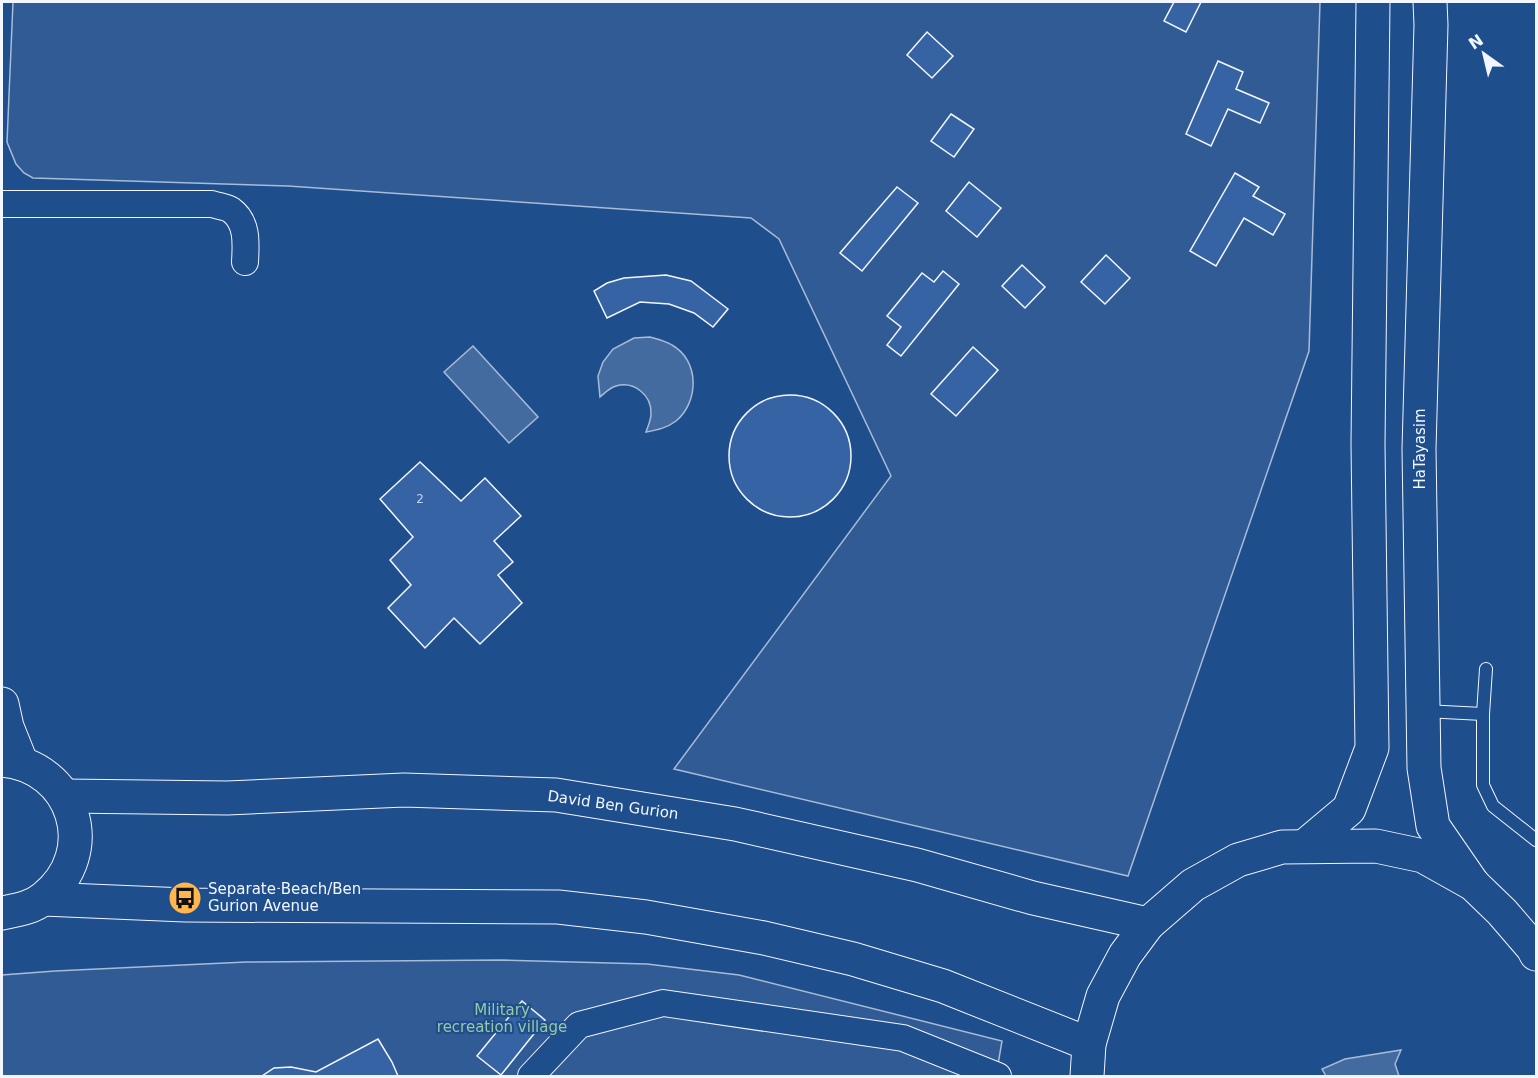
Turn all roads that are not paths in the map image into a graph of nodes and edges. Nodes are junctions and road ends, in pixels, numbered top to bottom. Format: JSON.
{"nodes":[{"id":1,"x":1373,"y":2,"type":"edge"},
{"id":2,"x":1435,"y":9,"type":"edge"},
{"id":3,"x":2,"y":204,"type":"edge"},
{"id":4,"x":245,"y":262,"type":"dead end"},
{"id":5,"x":1486,"y":669,"type":"dead end"},
{"id":6,"x":2,"y":704,"type":"edge"},
{"id":7,"x":1423,"y":711,"type":"junction"},
{"id":8,"x":1483,"y":714,"type":"junction"},
{"id":9,"x":11,"y":761,"type":"edge"},
{"id":10,"x":65,"y":796,"type":"junction"},
{"id":11,"x":1536,"y":840,"type":"edge"},
{"id":12,"x":1305,"y":846,"type":"junction"},
{"id":13,"x":1473,"y":884,"type":"junction"},
{"id":14,"x":43,"y":899,"type":"junction"},
{"id":15,"x":2,"y":913,"type":"edge"},
{"id":16,"x":1148,"y":924,"type":"junction"},
{"id":17,"x":1536,"y":954,"type":"edge"},
{"id":18,"x":1089,"y":1044,"type":"junction"},
{"id":19,"x":531,"y":1077,"type":"edge"},
{"id":20,"x":998,"y":1077,"type":"edge"},
{"id":21,"x":1087,"y":1077,"type":"edge"}],
"edges":[{"from":1,"to":12,"type":"main road"},
{"from":2,"to":7,"type":"main road","name":"HaTayasim"},
{"from":3,"to":4,"type":"street"},
{"from":5,"to":8,"type":"lane"},
{"from":6,"to":9,"type":"main road"},
{"from":7,"to":8,"type":"lane"},
{"from":7,"to":13,"type":"main road","name":"HaTayasim"},
{"from":8,"to":11,"type":"lane"},
{"from":9,"to":10,"type":"main road"},
{"from":10,"to":14,"type":"main road"},
{"from":10,"to":16,"type":"main road","name":"David Ben Gurion"},
{"from":12,"to":13,"type":"main road"},
{"from":12,"to":16,"type":"main road"},
{"from":13,"to":17,"type":"main road"},
{"from":14,"to":15,"type":"main road"},
{"from":14,"to":18,"type":"main road"},
{"from":16,"to":18,"type":"main road"},
{"from":18,"to":21,"type":"main road"},
{"from":19,"to":20,"type":"street"}]}
